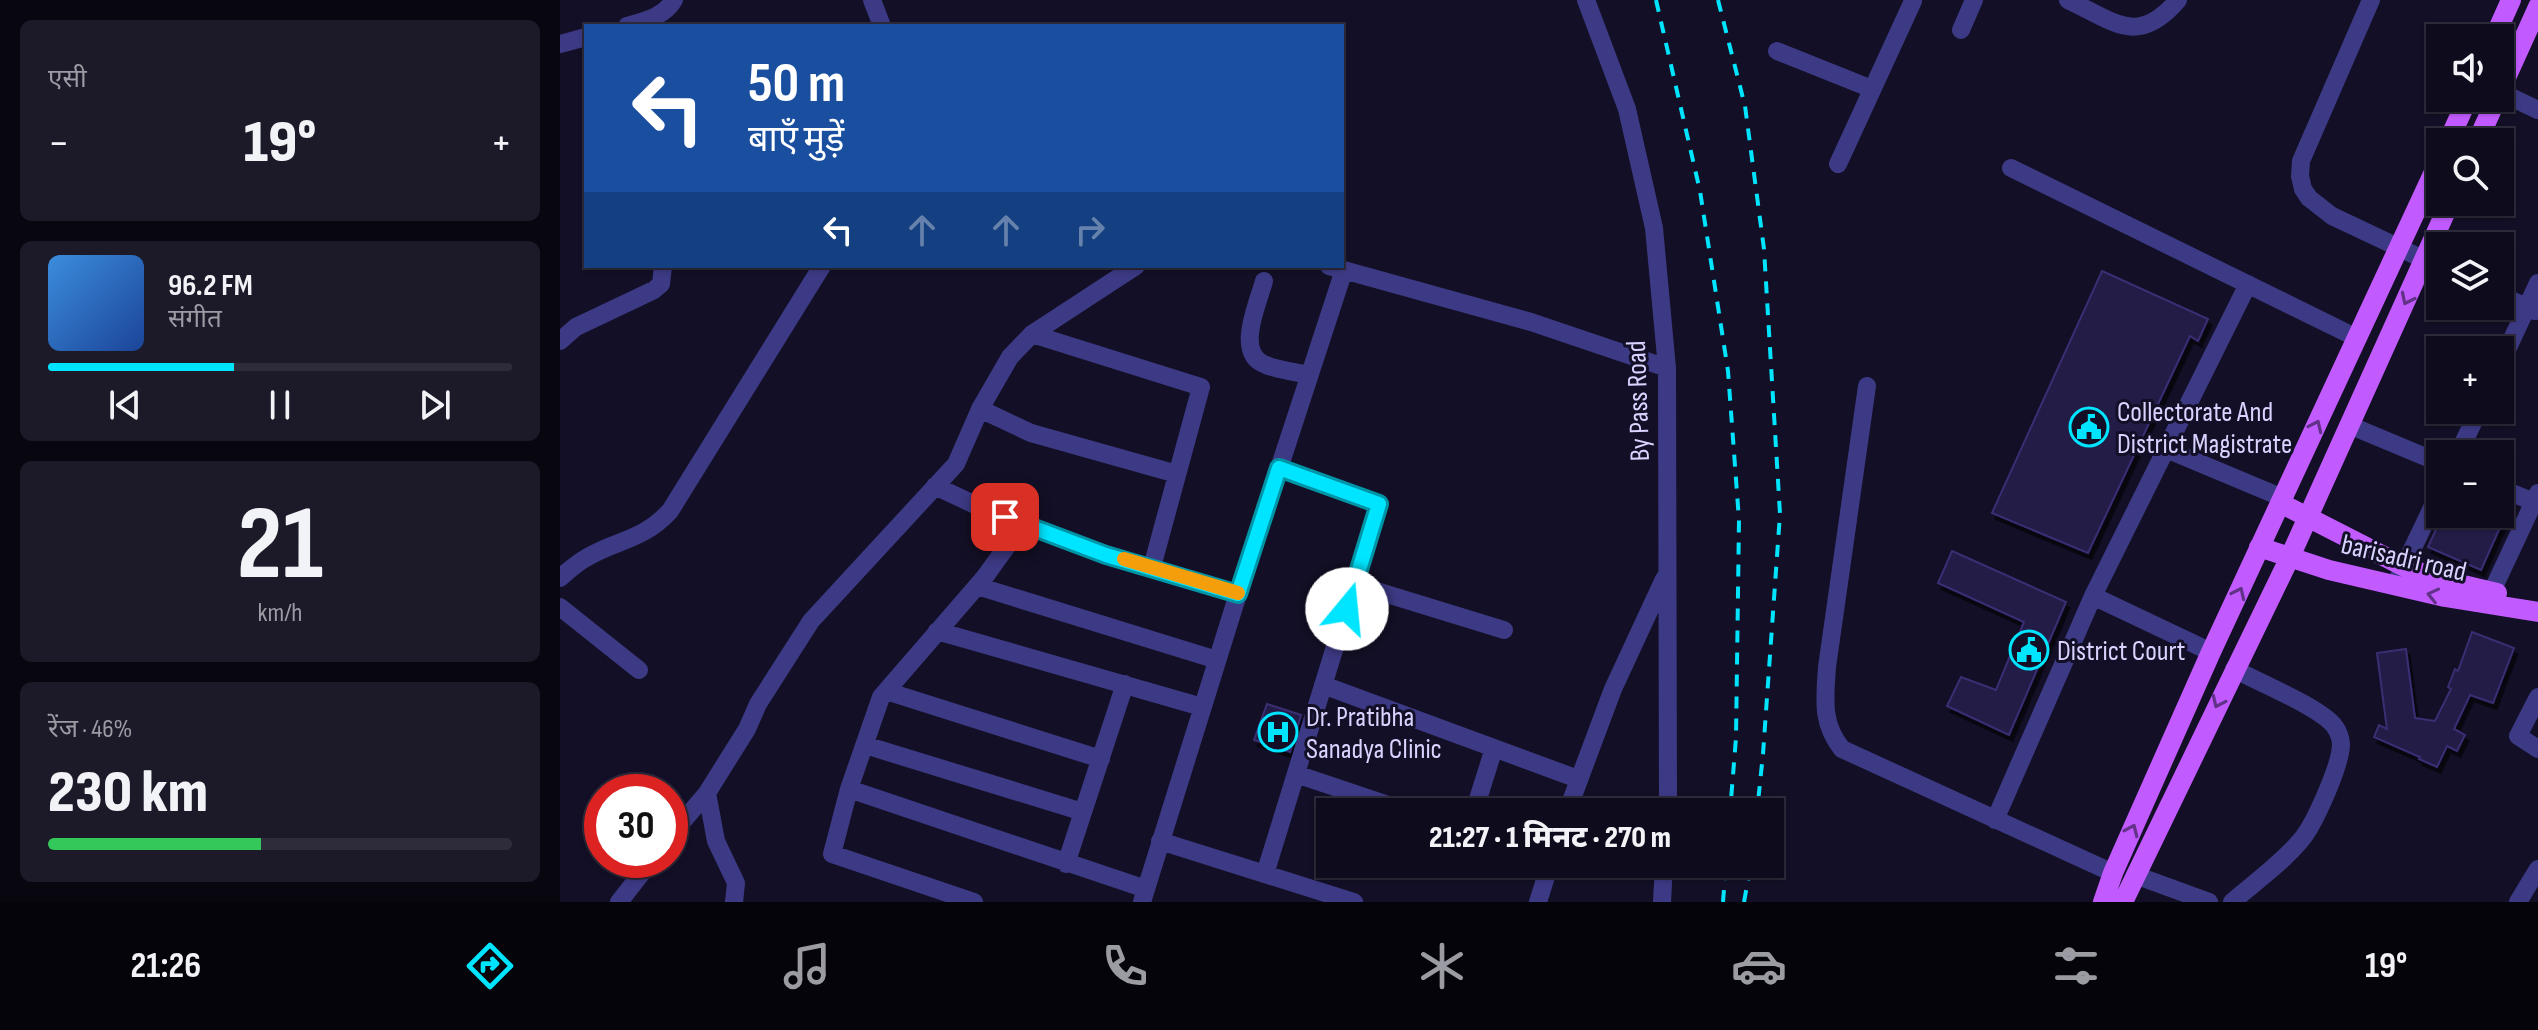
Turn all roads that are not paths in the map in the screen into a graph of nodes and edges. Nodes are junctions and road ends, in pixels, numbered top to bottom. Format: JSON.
{"nodes":[{"id":1,"x":674,"y":0,"type":"edge"},
{"id":2,"x":872,"y":0,"type":"edge"},
{"id":3,"x":1586,"y":0,"type":"edge"},
{"id":4,"x":1913,"y":0,"type":"edge"},
{"id":5,"x":1974,"y":0,"type":"edge"},
{"id":6,"x":2068,"y":0,"type":"edge"},
{"id":7,"x":2178,"y":0,"type":"edge"},
{"id":8,"x":2371,"y":0,"type":"edge"},
{"id":9,"x":2511,"y":0,"type":"edge"},
{"id":10,"x":2538,"y":7,"type":"edge"},
{"id":11,"x":650,"y":23,"type":"edge"},
{"id":12,"x":881,"y":24,"type":"edge"},
{"id":13,"x":2500,"y":24,"type":"edge"},
{"id":14,"x":1961,"y":30,"type":"dead end"},
{"id":15,"x":584,"y":38,"type":"edge"},
{"id":16,"x":560,"y":44,"type":"edge"},
{"id":17,"x":1777,"y":51,"type":"dead end"},
{"id":18,"x":2514,"y":60,"type":"edge"},
{"id":19,"x":1872,"y":89,"type":"junction"},
{"id":20,"x":2514,"y":98,"type":"edge"},
{"id":21,"x":2538,"y":110,"type":"edge"},
{"id":22,"x":1838,"y":164,"type":"dead end"},
{"id":23,"x":2011,"y":168,"type":"dead end"},
{"id":24,"x":2426,"y":190,"type":"edge"},
{"id":25,"x":2400,"y":247,"type":"junction"},
{"id":26,"x":2426,"y":260,"type":"edge"},
{"id":27,"x":663,"y":268,"type":"edge"},
{"id":28,"x":821,"y":268,"type":"edge"},
{"id":29,"x":1133,"y":268,"type":"edge"},
{"id":30,"x":1336,"y":268,"type":"edge"},
{"id":31,"x":2426,"y":275,"type":"edge"},
{"id":32,"x":1264,"y":281,"type":"dead end"},
{"id":33,"x":2538,"y":283,"type":"edge"},
{"id":34,"x":2248,"y":284,"type":"junction"},
{"id":35,"x":2532,"y":310,"type":"edge"},
{"id":36,"x":1032,"y":334,"type":"junction"},
{"id":37,"x":2357,"y":338,"type":"junction"},
{"id":38,"x":560,"y":341,"type":"edge"},
{"id":39,"x":2514,"y":341,"type":"edge"},
{"id":40,"x":1667,"y":368,"type":"junction"},
{"id":41,"x":1309,"y":375,"type":"junction"},
{"id":42,"x":1867,"y":386,"type":"dead end"},
{"id":43,"x":980,"y":409,"type":"junction"},
{"id":44,"x":2349,"y":425,"type":"junction"},
{"id":45,"x":2166,"y":449,"type":"junction"},
{"id":46,"x":2426,"y":457,"type":"edge"},
{"id":47,"x":1279,"y":468,"type":"junction"},
{"id":48,"x":1177,"y":474,"type":"junction"},
{"id":49,"x":935,"y":486,"type":"junction"},
{"id":50,"x":2514,"y":492,"type":"edge"},
{"id":51,"x":2536,"y":497,"type":"edge"},
{"id":52,"x":2281,"y":500,"type":"junction"},
{"id":53,"x":2308,"y":516,"type":"junction"},
{"id":54,"x":2426,"y":521,"type":"edge"},
{"id":55,"x":1023,"y":524,"type":"junction"},
{"id":56,"x":2259,"y":547,"type":"junction"},
{"id":57,"x":2290,"y":557,"type":"junction"},
{"id":58,"x":1152,"y":567,"type":"junction"},
{"id":59,"x":1667,"y":573,"type":"junction"},
{"id":60,"x":2400,"y":576,"type":"junction"},
{"id":61,"x":560,"y":578,"type":"edge"},
{"id":62,"x":1354,"y":584,"type":"junction"},
{"id":63,"x":977,"y":586,"type":"junction"},
{"id":64,"x":1238,"y":594,"type":"junction"},
{"id":65,"x":2093,"y":596,"type":"junction"},
{"id":66,"x":2488,"y":598,"type":"junction"},
{"id":67,"x":2538,"y":601,"type":"edge"},
{"id":68,"x":560,"y":607,"type":"edge"},
{"id":69,"x":2538,"y":612,"type":"edge"},
{"id":70,"x":1504,"y":630,"type":"dead end"},
{"id":71,"x":937,"y":631,"type":"junction"},
{"id":72,"x":2211,"y":652,"type":"junction"},
{"id":73,"x":1217,"y":660,"type":"junction"},
{"id":74,"x":2234,"y":669,"type":"junction"},
{"id":75,"x":639,"y":670,"type":"dead end"},
{"id":76,"x":1125,"y":684,"type":"junction"},
{"id":77,"x":1323,"y":685,"type":"junction"},
{"id":78,"x":886,"y":691,"type":"junction"},
{"id":79,"x":2538,"y":697,"type":"edge"},
{"id":80,"x":1202,"y":707,"type":"junction"},
{"id":81,"x":865,"y":745,"type":"junction"},
{"id":82,"x":1494,"y":748,"type":"junction"},
{"id":83,"x":2538,"y":749,"type":"edge"},
{"id":84,"x":1101,"y":759,"type":"junction"},
{"id":85,"x":1296,"y":774,"type":"junction"},
{"id":86,"x":1578,"y":779,"type":"junction"},
{"id":87,"x":2153,"y":783,"type":"junction"},
{"id":88,"x":849,"y":789,"type":"junction"},
{"id":89,"x":2175,"y":792,"type":"junction"},
{"id":90,"x":707,"y":793,"type":"junction"},
{"id":91,"x":1367,"y":798,"type":"edge"},
{"id":92,"x":1478,"y":798,"type":"edge"},
{"id":93,"x":1572,"y":798,"type":"edge"},
{"id":94,"x":1668,"y":798,"type":"edge"},
{"id":95,"x":1083,"y":812,"type":"junction"},
{"id":96,"x":688,"y":815,"type":"edge"},
{"id":97,"x":1995,"y":820,"type":"junction"},
{"id":98,"x":1160,"y":841,"type":"junction"},
{"id":99,"x":1066,"y":864,"type":"junction"},
{"id":100,"x":2538,"y":869,"type":"edge"},
{"id":101,"x":2113,"y":873,"type":"junction"},
{"id":102,"x":1265,"y":874,"type":"junction"},
{"id":103,"x":2135,"y":875,"type":"junction"},
{"id":104,"x":638,"y":878,"type":"edge"},
{"id":105,"x":1546,"y":878,"type":"edge"},
{"id":106,"x":1663,"y":878,"type":"edge"},
{"id":107,"x":931,"y":895,"type":"edge"},
{"id":108,"x":1144,"y":896,"type":"edge"},
{"id":109,"x":619,"y":902,"type":"edge"},
{"id":110,"x":734,"y":902,"type":"edge"},
{"id":111,"x":974,"y":902,"type":"edge"},
{"id":112,"x":1354,"y":902,"type":"edge"},
{"id":113,"x":1538,"y":902,"type":"edge"},
{"id":114,"x":1662,"y":902,"type":"edge"},
{"id":115,"x":2103,"y":902,"type":"edge"},
{"id":116,"x":2123,"y":902,"type":"edge"},
{"id":117,"x":2209,"y":902,"type":"edge"},
{"id":118,"x":2232,"y":902,"type":"edge"},
{"id":119,"x":2518,"y":902,"type":"edge"}],
"edges":[{"from":1,"to":11,"type":"street"},
{"from":2,"to":12,"type":"street"},
{"from":3,"to":40,"type":"street","name":"By Pass Road"},
{"from":4,"to":19,"type":"street"},
{"from":5,"to":14,"type":"street"},
{"from":6,"to":7,"type":"street"},
{"from":8,"to":25,"type":"street"},
{"from":9,"to":13,"type":"main road"},
{"from":10,"to":18,"type":"main road"},
{"from":15,"to":16,"type":"street"},
{"from":17,"to":19,"type":"street"},
{"from":19,"to":22,"type":"street"},
{"from":20,"to":21,"type":"street"},
{"from":23,"to":34,"type":"street"},
{"from":24,"to":25,"type":"main road"},
{"from":25,"to":26,"type":"street"},
{"from":25,"to":37,"type":"main road"},
{"from":27,"to":38,"type":"street"},
{"from":28,"to":61,"type":"street"},
{"from":29,"to":36,"type":"street"},
{"from":30,"to":40,"type":"street"},
{"from":30,"to":41,"type":"street"},
{"from":31,"to":44,"type":"main road","one_way":true},
{"from":32,"to":41,"type":"street"},
{"from":33,"to":35,"type":"street"},
{"from":34,"to":37,"type":"street"},
{"from":34,"to":45,"type":"street"},
{"from":35,"to":39,"type":"street"},
{"from":36,"to":43,"type":"street"},
{"from":36,"to":48,"type":"street"},
{"from":52,"to":37,"type":"main road","one_way":true},
{"from":40,"to":59,"type":"street","name":"By Pass Road"},
{"from":41,"to":47,"type":"street"},
{"from":42,"to":97,"type":"street"},
{"from":43,"to":48,"type":"street"},
{"from":43,"to":49,"type":"street"},
{"from":44,"to":46,"type":"street"},
{"from":44,"to":53,"type":"main road"},
{"from":45,"to":52,"type":"street"},
{"from":45,"to":65,"type":"street"},
{"from":47,"to":62,"type":"street"},
{"from":47,"to":64,"type":"street"},
{"from":48,"to":58,"type":"street"},
{"from":49,"to":55,"type":"street"},
{"from":49,"to":90,"type":"street"},
{"from":50,"to":51,"type":"street"},
{"from":51,"to":66,"type":"street"},
{"from":52,"to":53,"type":"main road"},
{"from":52,"to":56,"type":"main road"},
{"from":53,"to":57,"type":"main road"},
{"from":53,"to":60,"type":"main road"},
{"from":54,"to":60,"type":"street"},
{"from":55,"to":58,"type":"street"},
{"from":55,"to":63,"type":"street"},
{"from":56,"to":57,"type":"main road","name":"barisadri road"},
{"from":72,"to":56,"type":"main road","one_way":true},
{"from":57,"to":60,"type":"main road","name":"barisadri road"},
{"from":57,"to":74,"type":"main road"},
{"from":58,"to":64,"type":"street"},
{"from":59,"to":86,"type":"street"},
{"from":59,"to":94,"type":"street","name":"By Pass Road"},
{"from":60,"to":66,"type":"main road","name":"barisadri road"},
{"from":66,"to":60,"type":"main road","name":"barisadri road","one_way":true},
{"from":62,"to":70,"type":"street"},
{"from":62,"to":77,"type":"street"},
{"from":63,"to":71,"type":"street"},
{"from":63,"to":73,"type":"street"},
{"from":64,"to":73,"type":"street"},
{"from":65,"to":72,"type":"street"},
{"from":65,"to":97,"type":"street"},
{"from":66,"to":67,"type":"main road","name":"barisadri road"},
{"from":66,"to":69,"type":"main road","name":"barisadri road"},
{"from":68,"to":75,"type":"street"},
{"from":71,"to":76,"type":"street"},
{"from":71,"to":78,"type":"street"},
{"from":72,"to":87,"type":"main road"},
{"from":73,"to":80,"type":"street"},
{"from":74,"to":89,"type":"main road","one_way":true},
{"from":74,"to":118,"type":"street"},
{"from":76,"to":80,"type":"street"},
{"from":76,"to":84,"type":"street"},
{"from":77,"to":82,"type":"street"},
{"from":77,"to":85,"type":"street"},
{"from":78,"to":81,"type":"street"},
{"from":78,"to":84,"type":"street"},
{"from":79,"to":83,"type":"street"},
{"from":80,"to":98,"type":"street"},
{"from":81,"to":88,"type":"street"},
{"from":81,"to":95,"type":"street"},
{"from":82,"to":86,"type":"street"},
{"from":82,"to":92,"type":"street"},
{"from":84,"to":95,"type":"street"},
{"from":85,"to":91,"type":"street"},
{"from":85,"to":102,"type":"street"},
{"from":86,"to":93,"type":"street"},
{"from":87,"to":89,"type":"main road"},
{"from":101,"to":87,"type":"main road","one_way":true},
{"from":88,"to":99,"type":"street"},
{"from":88,"to":107,"type":"street"},
{"from":89,"to":103,"type":"main road"},
{"from":90,"to":96,"type":"street"},
{"from":90,"to":110,"type":"street"},
{"from":95,"to":99,"type":"street"},
{"from":97,"to":101,"type":"street"},
{"from":98,"to":102,"type":"street"},
{"from":98,"to":108,"type":"street"},
{"from":99,"to":108,"type":"street"},
{"from":100,"to":119,"type":"street"},
{"from":101,"to":115,"type":"main road"},
{"from":102,"to":112,"type":"street"},
{"from":103,"to":116,"type":"main road"},
{"from":103,"to":117,"type":"street"},
{"from":104,"to":109,"type":"street"},
{"from":105,"to":113,"type":"street"},
{"from":106,"to":114,"type":"street"},
{"from":107,"to":111,"type":"street"}]}
